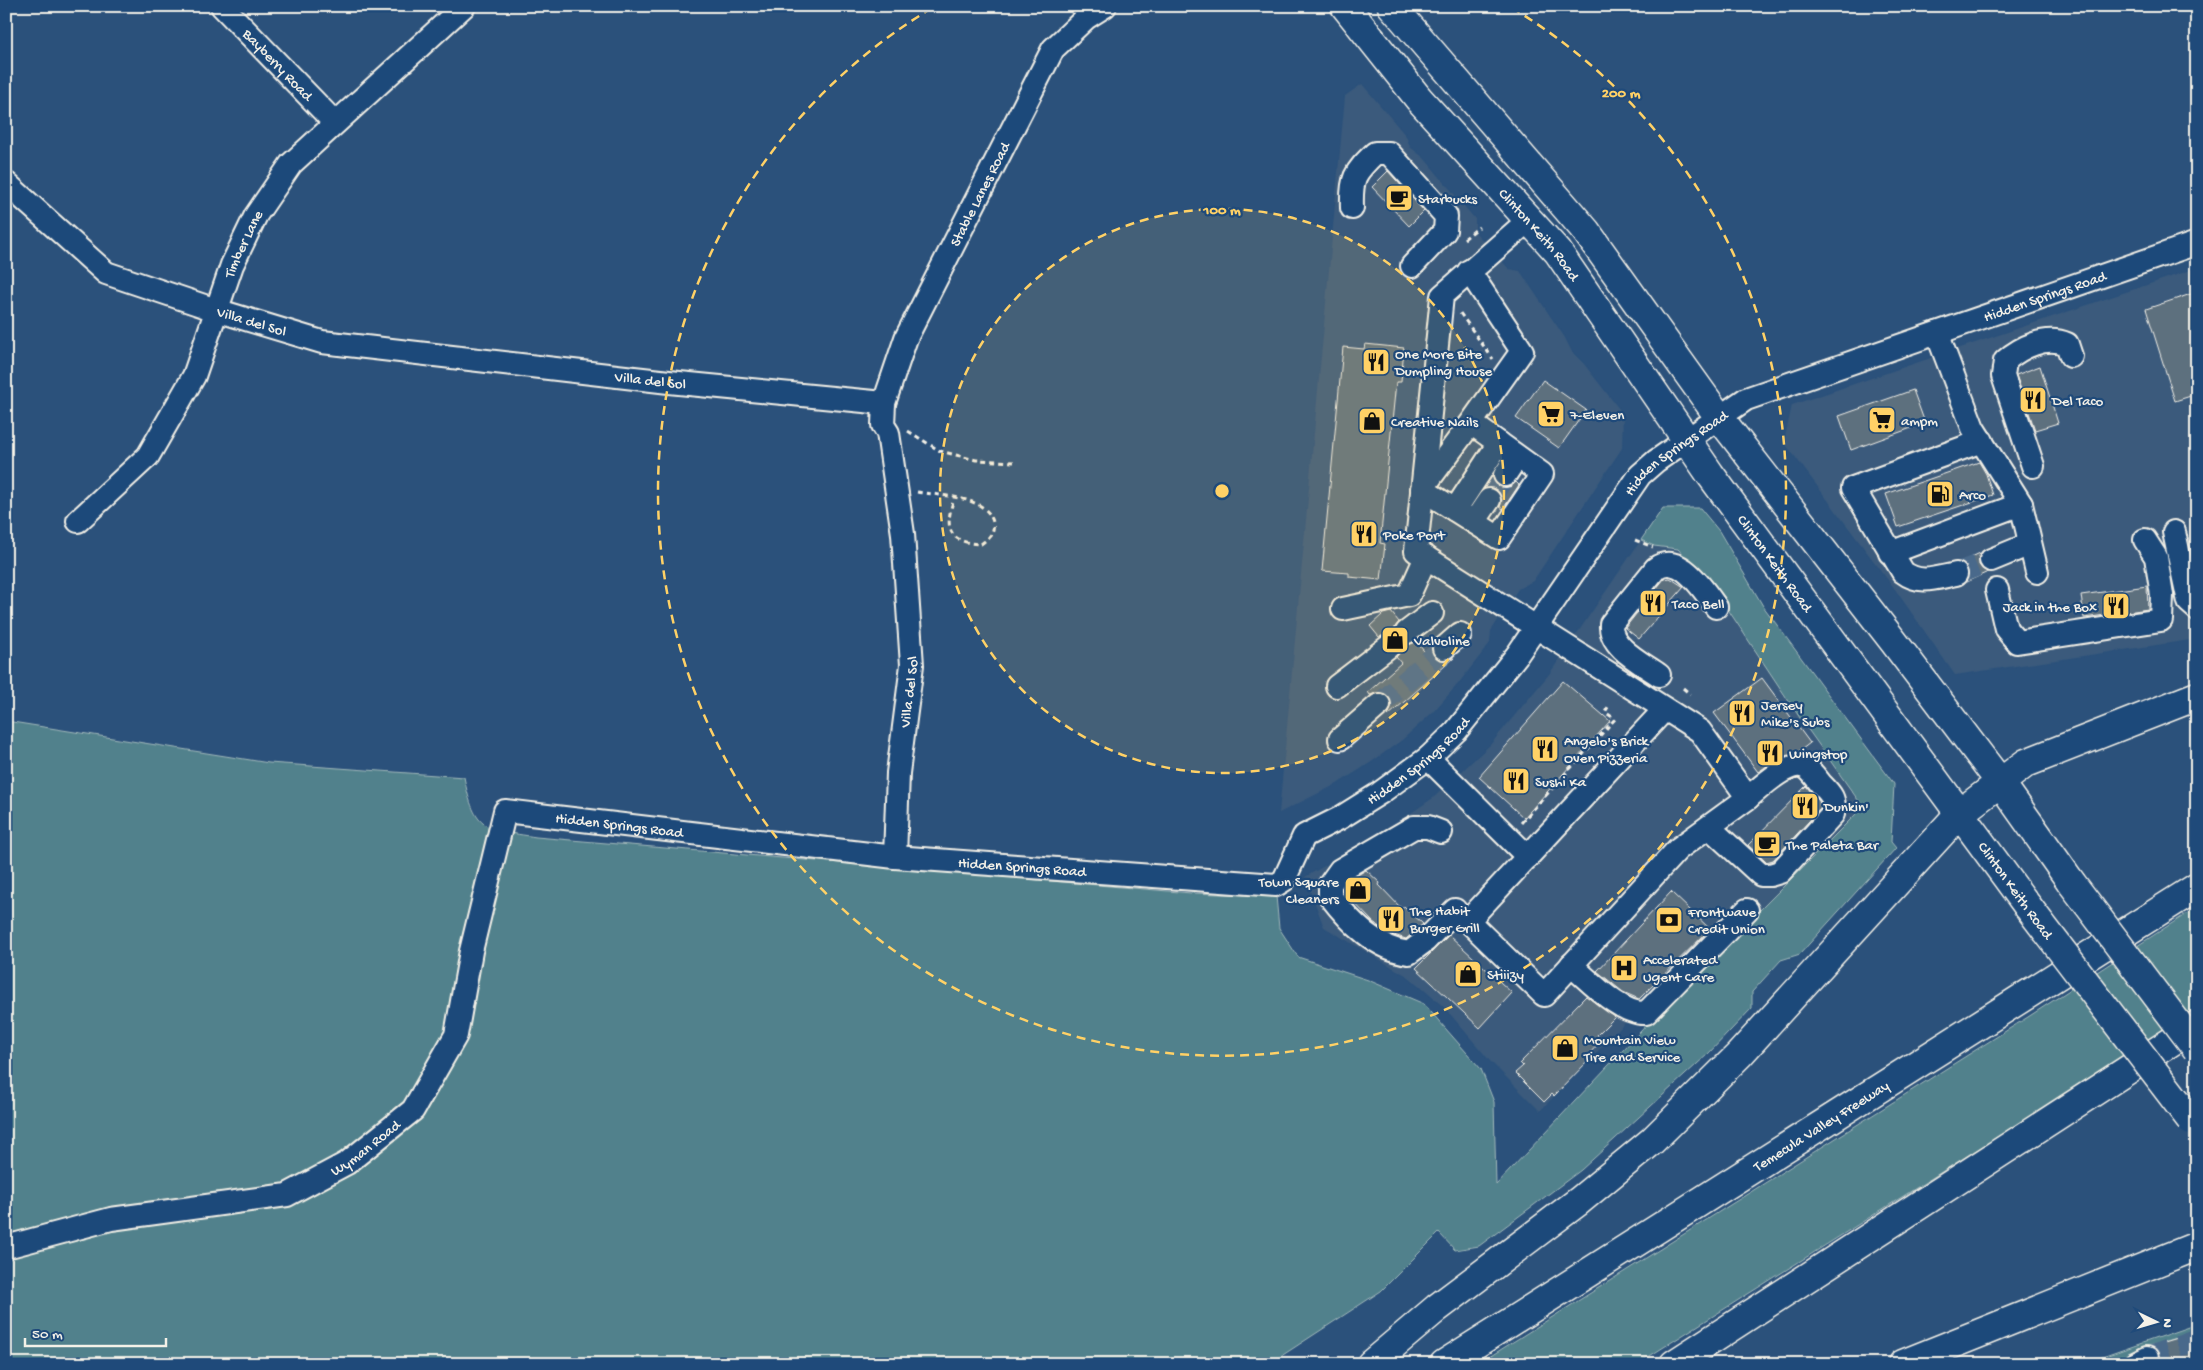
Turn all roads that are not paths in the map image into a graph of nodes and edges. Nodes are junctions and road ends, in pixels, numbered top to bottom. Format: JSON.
{"nodes":[{"id":1,"x":222,"y":6,"type":"edge"},
{"id":2,"x":464,"y":6,"type":"edge"},
{"id":3,"x":1105,"y":6,"type":"edge"},
{"id":4,"x":1345,"y":6,"type":"edge"},
{"id":5,"x":1366,"y":6,"type":"edge"},
{"id":6,"x":1392,"y":6,"type":"edge"},
{"id":7,"x":1445,"y":70,"type":"junction"},
{"id":8,"x":335,"y":123,"type":"junction"},
{"id":9,"x":6,"y":183,"type":"edge"},
{"id":10,"x":1352,"y":208,"type":"dead end"},
{"id":11,"x":1530,"y":219,"type":"junction"},
{"id":12,"x":2197,"y":243,"type":"edge"},
{"id":13,"x":1412,"y":266,"type":"dead end"},
{"id":14,"x":1469,"y":271,"type":"junction"},
{"id":15,"x":216,"y":310,"type":"junction"},
{"id":16,"x":1937,"y":333,"type":"junction"},
{"id":17,"x":2071,"y":356,"type":"dead end"},
{"id":18,"x":884,"y":414,"type":"junction"},
{"id":19,"x":1719,"y":416,"type":"junction"},
{"id":20,"x":1471,"y":423,"type":"junction"},
{"id":21,"x":1686,"y":439,"type":"junction"},
{"id":22,"x":1982,"y":441,"type":"junction"},
{"id":23,"x":1498,"y":443,"type":"junction"},
{"id":24,"x":1517,"y":457,"type":"junction"},
{"id":25,"x":2033,"y":466,"type":"dead end"},
{"id":26,"x":1505,"y":475,"type":"tunnel mouth"},
{"id":27,"x":1422,"y":489,"type":"junction"},
{"id":28,"x":1488,"y":500,"type":"tunnel mouth"},
{"id":29,"x":2021,"y":504,"type":"junction"},
{"id":30,"x":1455,"y":510,"type":"junction"},
{"id":31,"x":78,"y":520,"type":"dead end"},
{"id":32,"x":1474,"y":522,"type":"junction"},
{"id":33,"x":2174,"y":532,"type":"dead end"},
{"id":34,"x":2144,"y":540,"type":"dead end"},
{"id":35,"x":2030,"y":544,"type":"junction"},
{"id":36,"x":1890,"y":553,"type":"junction"},
{"id":37,"x":1426,"y":557,"type":"junction"},
{"id":38,"x":1991,"y":560,"type":"tunnel mouth"},
{"id":39,"x":2036,"y":572,"type":"dead end"},
{"id":40,"x":1956,"y":574,"type":"tunnel mouth"},
{"id":41,"x":1997,"y":590,"type":"dead end"},
{"id":42,"x":1716,"y":607,"type":"dead end"},
{"id":43,"x":1343,"y":609,"type":"dead end"},
{"id":44,"x":2197,"y":609,"type":"edge"},
{"id":45,"x":1432,"y":613,"type":"dead end"},
{"id":46,"x":1535,"y":628,"type":"junction"},
{"id":47,"x":1407,"y":632,"type":"dead end"},
{"id":48,"x":1388,"y":647,"type":"dead end"},
{"id":49,"x":1658,"y":675,"type":"dead end"},
{"id":50,"x":1337,"y":686,"type":"dead end"},
{"id":51,"x":2197,"y":696,"type":"edge"},
{"id":52,"x":1379,"y":705,"type":"tunnel mouth"},
{"id":53,"x":1665,"y":709,"type":"junction"},
{"id":54,"x":1340,"y":739,"type":"dead end"},
{"id":55,"x":1428,"y":758,"type":"junction"},
{"id":56,"x":2000,"y":782,"type":"junction"},
{"id":57,"x":1748,"y":798,"type":"junction"},
{"id":58,"x":505,"y":812,"type":"joint"},
{"id":59,"x":1960,"y":813,"type":"junction"},
{"id":60,"x":1709,"y":827,"type":"junction"},
{"id":61,"x":1441,"y":832,"type":"dead end"},
{"id":62,"x":895,"y":857,"type":"junction"},
{"id":63,"x":1528,"y":857,"type":"junction"},
{"id":64,"x":2197,"y":887,"type":"edge"},
{"id":65,"x":1455,"y":910,"type":"dead end"},
{"id":66,"x":1747,"y":910,"type":"dead end"},
{"id":67,"x":1571,"y":965,"type":"junction"},
{"id":68,"x":2197,"y":1025,"type":"edge"},
{"id":69,"x":2197,"y":1050,"type":"edge"},
{"id":70,"x":2194,"y":1125,"type":"edge"},
{"id":71,"x":2197,"y":1246,"type":"edge"},
{"id":72,"x":6,"y":1247,"type":"edge"},
{"id":73,"x":1371,"y":1364,"type":"edge"},
{"id":74,"x":1444,"y":1364,"type":"edge"},
{"id":75,"x":1674,"y":1364,"type":"edge"},
{"id":76,"x":1903,"y":1364,"type":"edge"}],
"edges":[{"from":1,"to":8,"type":"street","name":"Bayberry Road"},
{"from":2,"to":8,"type":"street","name":"Timber Lane"},
{"from":3,"to":18,"type":"street","name":"Stable Lanes Road"},
{"from":4,"to":11,"type":"main road","name":"Clinton Keith Road"},
{"from":5,"to":7,"type":"main road"},
{"from":6,"to":7,"type":"main road"},
{"from":7,"to":19,"type":"main road"},
{"from":8,"to":15,"type":"street","name":"Timber Lane"},
{"from":9,"to":15,"type":"street","name":"Villa del Sol"},
{"from":10,"to":13,"type":"street"},
{"from":11,"to":14,"type":"street"},
{"from":11,"to":21,"type":"main road","name":"Clinton Keith Road"},
{"from":12,"to":16,"type":"street","name":"Hidden Springs Road"},
{"from":14,"to":20,"type":"street"},
{"from":14,"to":27,"type":"street"},
{"from":15,"to":18,"type":"street","name":"Villa del Sol"},
{"from":15,"to":31,"type":"street","name":"Timber Lane"},
{"from":16,"to":19,"type":"street","name":"Hidden Springs Road"},
{"from":16,"to":22,"type":"street"},
{"from":17,"to":25,"type":"street"},
{"from":18,"to":62,"type":"street","name":"Villa del Sol"},
{"from":19,"to":21,"type":"street","name":"Hidden Springs Road"},
{"from":19,"to":56,"type":"main road"},
{"from":20,"to":23,"type":"street"},
{"from":20,"to":27,"type":"street"},
{"from":21,"to":46,"type":"street","name":"Hidden Springs Road"},
{"from":21,"to":59,"type":"main road","name":"Clinton Keith Road"},
{"from":22,"to":29,"type":"street"},
{"from":22,"to":36,"type":"street"},
{"from":23,"to":24,"type":"street"},
{"from":23,"to":30,"type":"street"},
{"from":24,"to":26,"type":"street"},
{"from":24,"to":32,"type":"street"},
{"from":27,"to":30,"type":"street"},
{"from":27,"to":37,"type":"street"},
{"from":28,"to":32,"type":"street"},
{"from":29,"to":35,"type":"street"},
{"from":29,"to":36,"type":"street"},
{"from":30,"to":32,"type":"street"},
{"from":33,"to":44,"type":"street"},
{"from":34,"to":41,"type":"street"},
{"from":35,"to":38,"type":"street"},
{"from":35,"to":39,"type":"street"},
{"from":36,"to":40,"type":"street"},
{"from":37,"to":43,"type":"street"},
{"from":37,"to":46,"type":"street"},
{"from":42,"to":49,"type":"street"},
{"from":45,"to":47,"type":"street"},
{"from":46,"to":53,"type":"street"},
{"from":46,"to":55,"type":"street","name":"Hidden Springs Road"},
{"from":48,"to":50,"type":"street"},
{"from":51,"to":56,"type":"main road"},
{"from":52,"to":54,"type":"street"},
{"from":53,"to":57,"type":"street"},
{"from":53,"to":63,"type":"street"},
{"from":55,"to":62,"type":"street","name":"Hidden Springs Road"},
{"from":55,"to":63,"type":"street"},
{"from":56,"to":59,"type":"main road"},
{"from":56,"to":69,"type":"main road","bridge":true},
{"from":57,"to":60,"type":"street"},
{"from":57,"to":60,"type":"street"},
{"from":58,"to":62,"type":"street","name":"Hidden Springs Road"},
{"from":58,"to":72,"type":"street","name":"Wyman Road"},
{"from":59,"to":70,"type":"main road","name":"Clinton Keith Road","bridge":true},
{"from":59,"to":73,"type":"main road"},
{"from":60,"to":67,"type":"street"},
{"from":61,"to":65,"type":"street"},
{"from":63,"to":67,"type":"street"},
{"from":64,"to":74,"type":"main road","name":"Temecula Valley Freeway"},
{"from":66,"to":67,"type":"street"},
{"from":68,"to":75,"type":"main road"},
{"from":71,"to":76,"type":"main road"}]}
